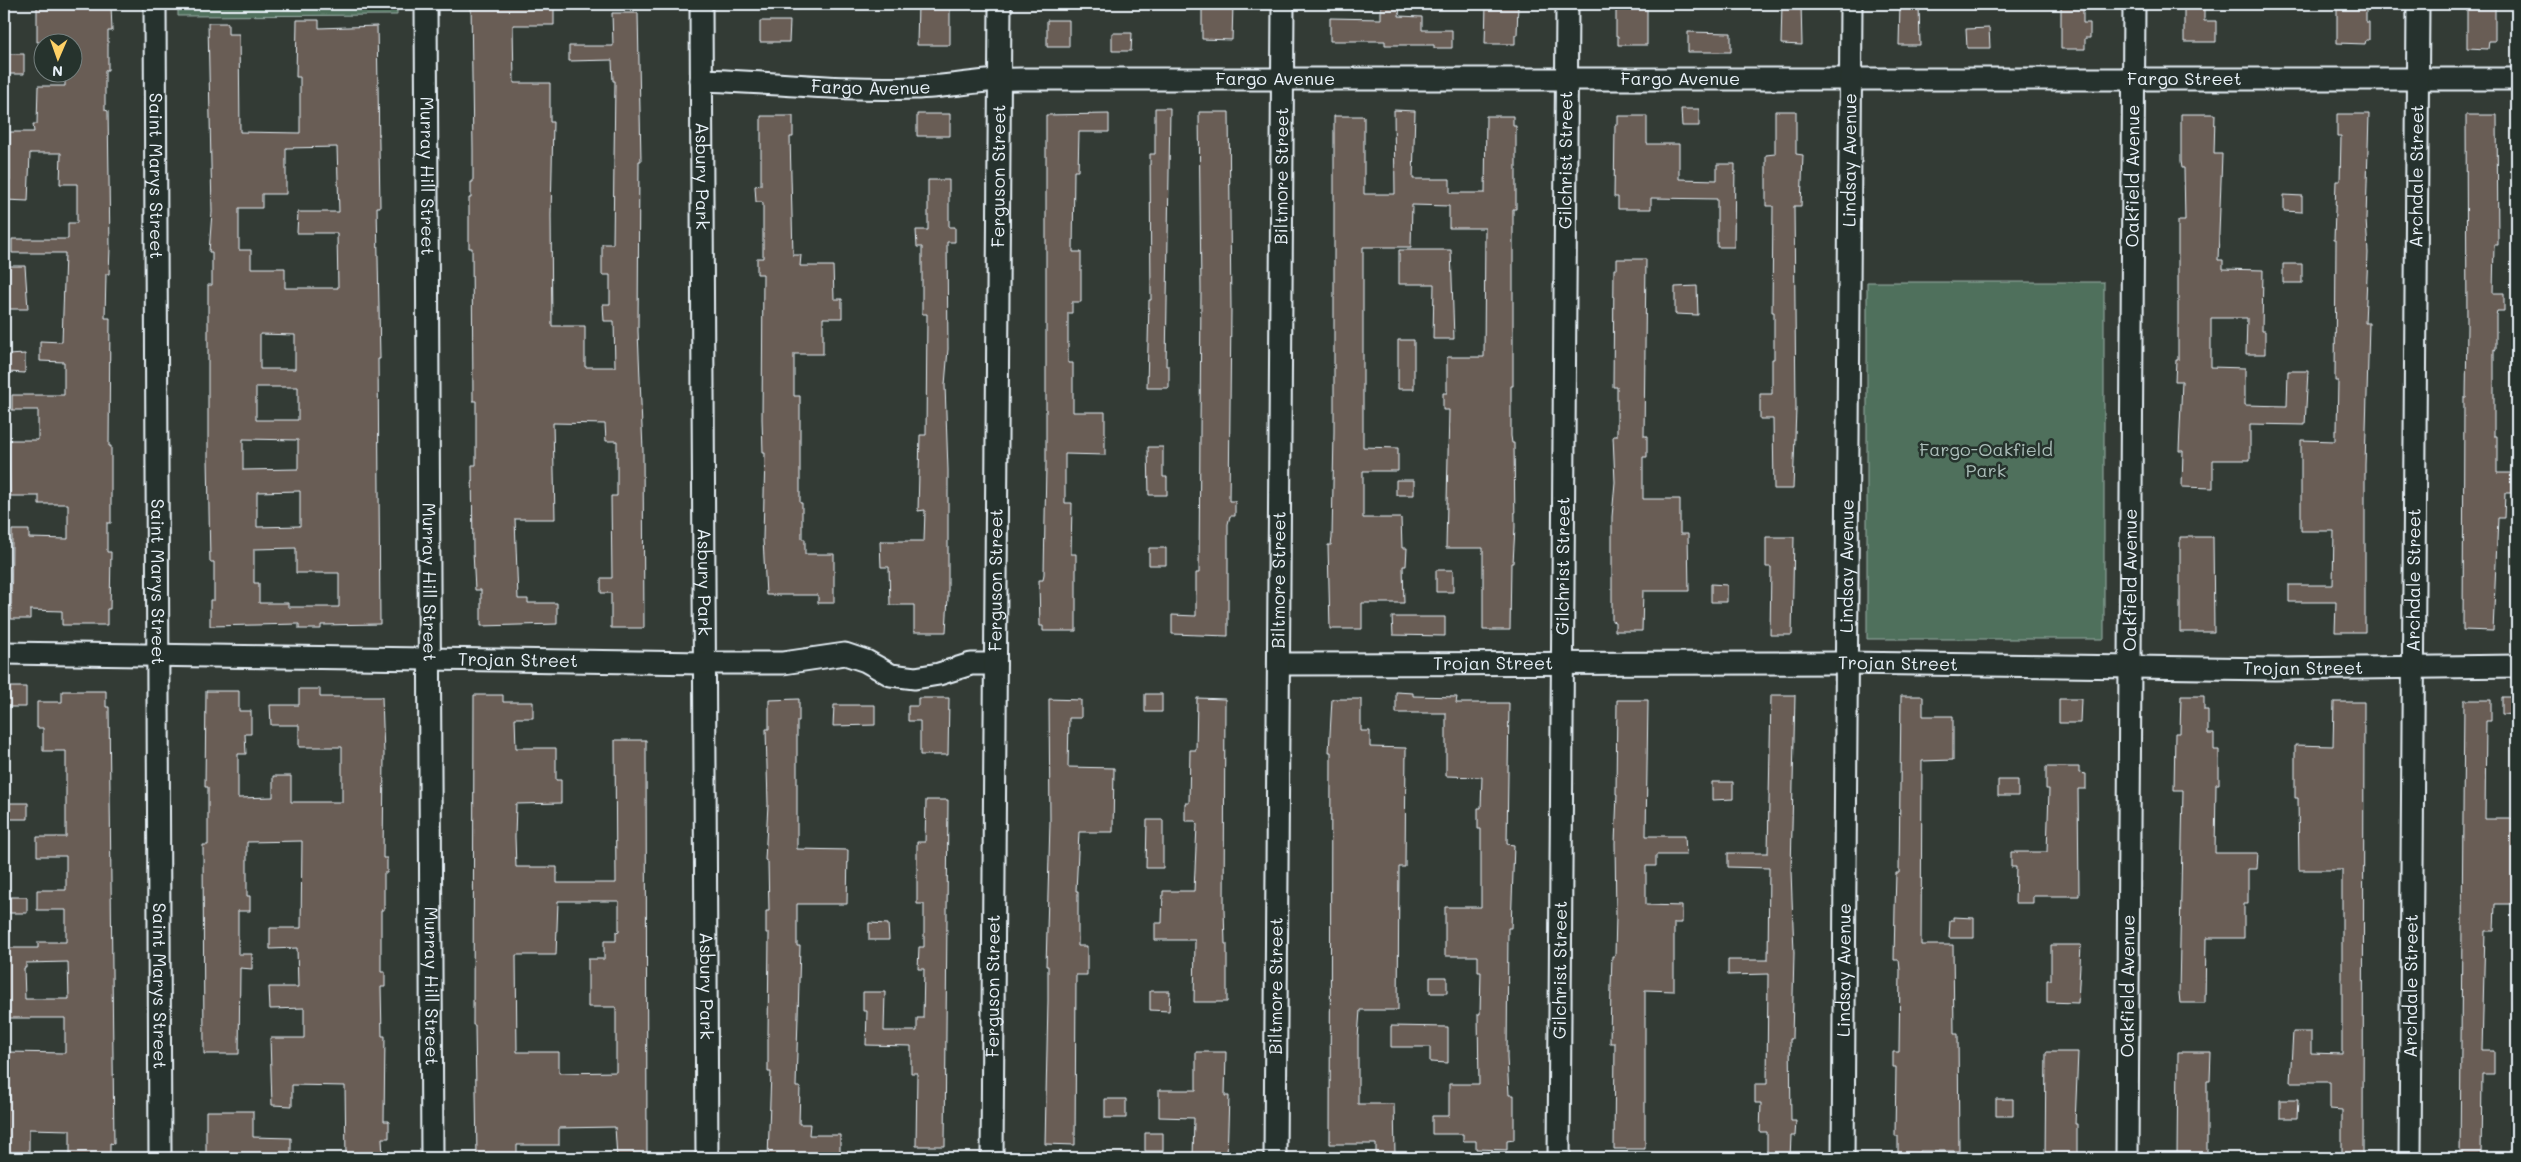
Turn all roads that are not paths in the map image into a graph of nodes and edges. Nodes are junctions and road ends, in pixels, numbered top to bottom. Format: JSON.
{"nodes":[{"id":1,"x":155,"y":4,"type":"edge"},
{"id":2,"x":426,"y":4,"type":"edge"},
{"id":3,"x":701,"y":4,"type":"edge"},
{"id":4,"x":1000,"y":4,"type":"edge"},
{"id":5,"x":1283,"y":4,"type":"edge"},
{"id":6,"x":1567,"y":4,"type":"edge"},
{"id":7,"x":1851,"y":4,"type":"edge"},
{"id":8,"x":2134,"y":4,"type":"edge"},
{"id":9,"x":2418,"y":4,"type":"edge"},
{"id":10,"x":1282,"y":78,"type":"junction"},
{"id":11,"x":1566,"y":78,"type":"junction"},
{"id":12,"x":999,"y":79,"type":"junction"},
{"id":13,"x":1850,"y":79,"type":"junction"},
{"id":14,"x":2134,"y":79,"type":"junction"},
{"id":15,"x":2417,"y":79,"type":"junction"},
{"id":16,"x":2517,"y":79,"type":"edge"},
{"id":17,"x":701,"y":80,"type":"junction"},
{"id":18,"x":4,"y":653,"type":"edge"},
{"id":19,"x":158,"y":655,"type":"junction"},
{"id":20,"x":430,"y":660,"type":"junction"},
{"id":21,"x":1562,"y":663,"type":"junction"},
{"id":22,"x":1847,"y":663,"type":"junction"},
{"id":23,"x":704,"y":664,"type":"junction"},
{"id":24,"x":995,"y":664,"type":"junction"},
{"id":25,"x":1279,"y":664,"type":"junction"},
{"id":26,"x":2414,"y":666,"type":"junction"},
{"id":27,"x":2517,"y":666,"type":"edge"},
{"id":28,"x":2129,"y":668,"type":"junction"},
{"id":29,"x":160,"y":1158,"type":"edge"},
{"id":30,"x":432,"y":1158,"type":"edge"},
{"id":31,"x":708,"y":1158,"type":"edge"},
{"id":32,"x":992,"y":1158,"type":"edge"},
{"id":33,"x":1276,"y":1158,"type":"edge"},
{"id":34,"x":1559,"y":1158,"type":"edge"},
{"id":35,"x":1843,"y":1158,"type":"edge"},
{"id":36,"x":2127,"y":1158,"type":"edge"},
{"id":37,"x":2410,"y":1158,"type":"edge"}],
"edges":[{"from":1,"to":19,"type":"street","name":"Saint Marys Street"},
{"from":2,"to":20,"type":"street","name":"Murray Hill Street"},
{"from":3,"to":17,"type":"street","name":"Asbury Park"},
{"from":4,"to":12,"type":"street","name":"Ferguson Street"},
{"from":5,"to":10,"type":"street","name":"Biltmore Street"},
{"from":6,"to":11,"type":"street","name":"Gilchrist Street"},
{"from":7,"to":13,"type":"street","name":"Lindsay Avenue"},
{"from":8,"to":14,"type":"street","name":"Oakfield Avenue"},
{"from":9,"to":15,"type":"street","name":"Archdale Street"},
{"from":10,"to":11,"type":"street","name":"Fargo Avenue"},
{"from":10,"to":12,"type":"street","name":"Fargo Avenue"},
{"from":10,"to":25,"type":"street","name":"Biltmore Street"},
{"from":11,"to":13,"type":"street","name":"Fargo Avenue"},
{"from":11,"to":21,"type":"street","name":"Gilchrist Street"},
{"from":12,"to":17,"type":"street","name":"Fargo Avenue"},
{"from":12,"to":24,"type":"street","name":"Ferguson Street"},
{"from":13,"to":14,"type":"street","name":"Fargo Street"},
{"from":13,"to":22,"type":"street","name":"Lindsay Avenue"},
{"from":14,"to":15,"type":"street","name":"Fargo Street"},
{"from":14,"to":28,"type":"street","name":"Oakfield Avenue"},
{"from":15,"to":16,"type":"street","name":"Fargo Street"},
{"from":15,"to":26,"type":"street","name":"Archdale Street"},
{"from":17,"to":23,"type":"street","name":"Asbury Park"},
{"from":18,"to":19,"type":"street","name":"Trojan Street"},
{"from":19,"to":20,"type":"street","name":"Trojan Street"},
{"from":19,"to":29,"type":"street","name":"Saint Marys Street"},
{"from":20,"to":23,"type":"street","name":"Trojan Street"},
{"from":20,"to":30,"type":"street","name":"Murray Hill Street"},
{"from":21,"to":22,"type":"street","name":"Trojan Street"},
{"from":21,"to":25,"type":"street","name":"Trojan Street"},
{"from":21,"to":34,"type":"street","name":"Gilchrist Street"},
{"from":22,"to":28,"type":"street","name":"Trojan Street"},
{"from":22,"to":35,"type":"street","name":"Lindsay Avenue"},
{"from":23,"to":24,"type":"street","name":"Trojan Street"},
{"from":23,"to":31,"type":"street","name":"Asbury Park"},
{"from":24,"to":32,"type":"street","name":"Ferguson Street"},
{"from":25,"to":33,"type":"street","name":"Biltmore Street"},
{"from":26,"to":27,"type":"street","name":"Trojan Street"},
{"from":26,"to":28,"type":"street","name":"Trojan Street"},
{"from":26,"to":37,"type":"street","name":"Archdale Street"},
{"from":28,"to":36,"type":"street","name":"Oakfield Avenue"}]}
